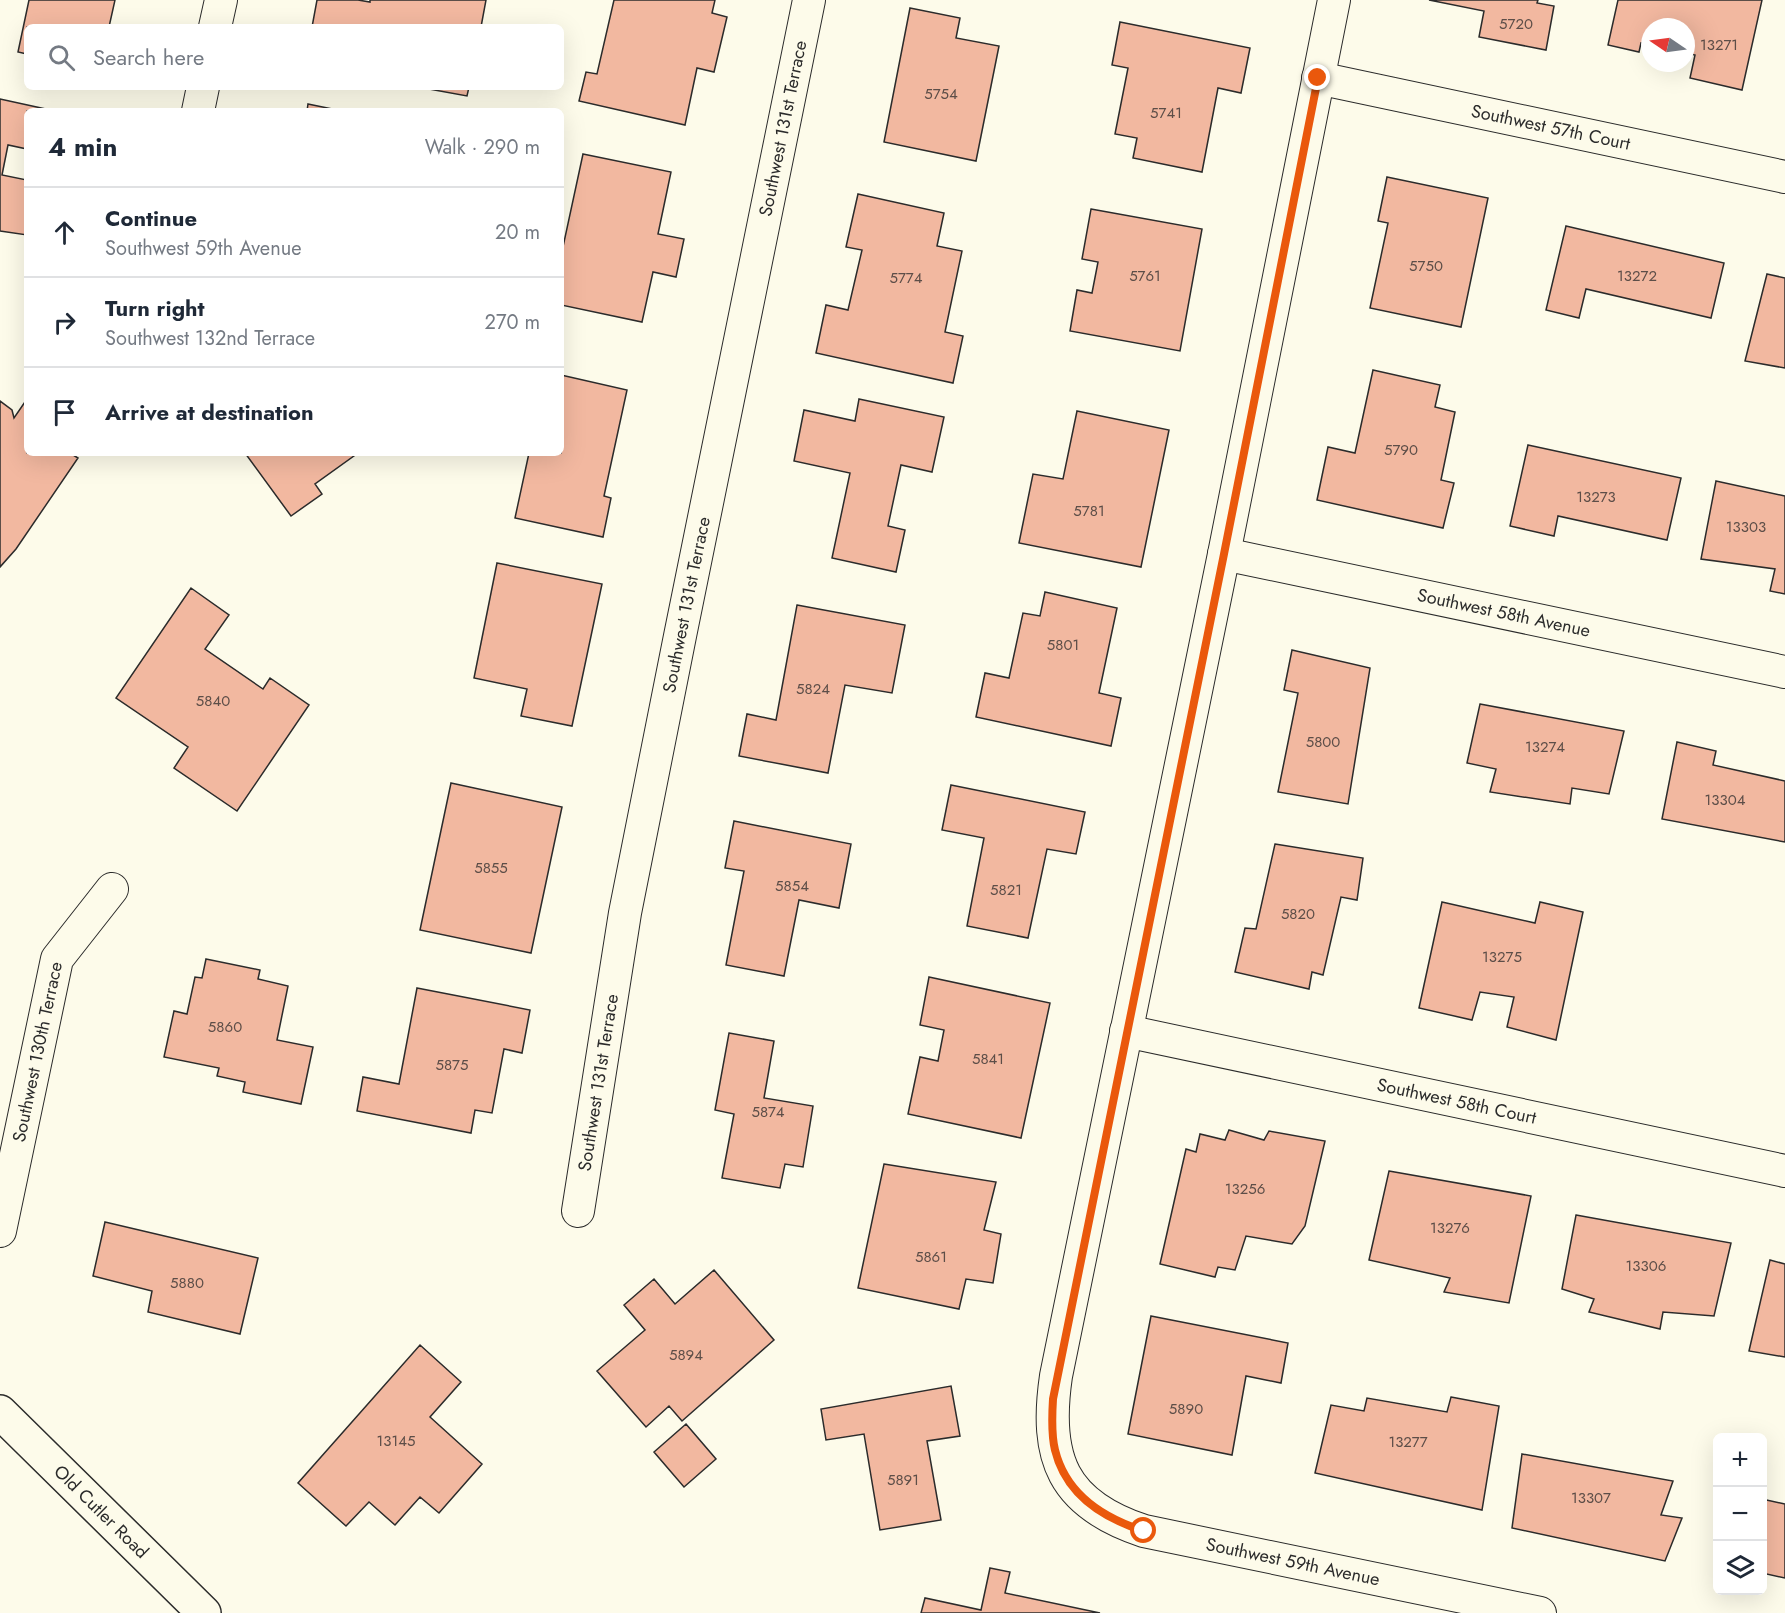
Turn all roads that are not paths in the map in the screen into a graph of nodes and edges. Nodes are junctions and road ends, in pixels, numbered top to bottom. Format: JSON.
{"nodes":[{"id":1,"x":221,"y":0,"type":"edge"},
{"id":2,"x":809,"y":0,"type":"edge"},
{"id":3,"x":1334,"y":0,"type":"edge"},
{"id":4,"x":216,"y":24,"type":"edge"},
{"id":5,"x":1318,"y":78,"type":"junction"},
{"id":6,"x":202,"y":90,"type":"edge"},
{"id":7,"x":199,"y":108,"type":"edge"},
{"id":8,"x":1785,"y":177,"type":"edge"},
{"id":9,"x":1224,"y":554,"type":"junction"},
{"id":10,"x":1785,"y":672,"type":"edge"},
{"id":11,"x":112,"y":889,"type":"dead end"},
{"id":12,"x":1126,"y":1031,"type":"junction"},
{"id":13,"x":1785,"y":1171,"type":"edge"},
{"id":14,"x":578,"y":1211,"type":"dead end"},
{"id":15,"x":0,"y":1231,"type":"edge"},
{"id":16,"x":0,"y":1412,"type":"edge"},
{"id":17,"x":204,"y":1613,"type":"edge"},
{"id":18,"x":1540,"y":1613,"type":"edge"}],
"edges":[{"from":1,"to":4,"type":"street"},
{"from":2,"to":14,"type":"street","name":"Southwest 131st Terrace"},
{"from":3,"to":5,"type":"street"},
{"from":5,"to":8,"type":"street","name":"Southwest 57th Court"},
{"from":5,"to":9,"type":"street"},
{"from":6,"to":7,"type":"street"},
{"from":9,"to":10,"type":"street","name":"Southwest 58th Avenue"},
{"from":9,"to":12,"type":"street"},
{"from":11,"to":15,"type":"street","name":"Southwest 130th Terrace"},
{"from":12,"to":13,"type":"street","name":"Southwest 58th Court"},
{"from":12,"to":18,"type":"street","name":"Southwest 59th Avenue"},
{"from":16,"to":17,"type":"main road","name":"Old Cutler Road"}]}
